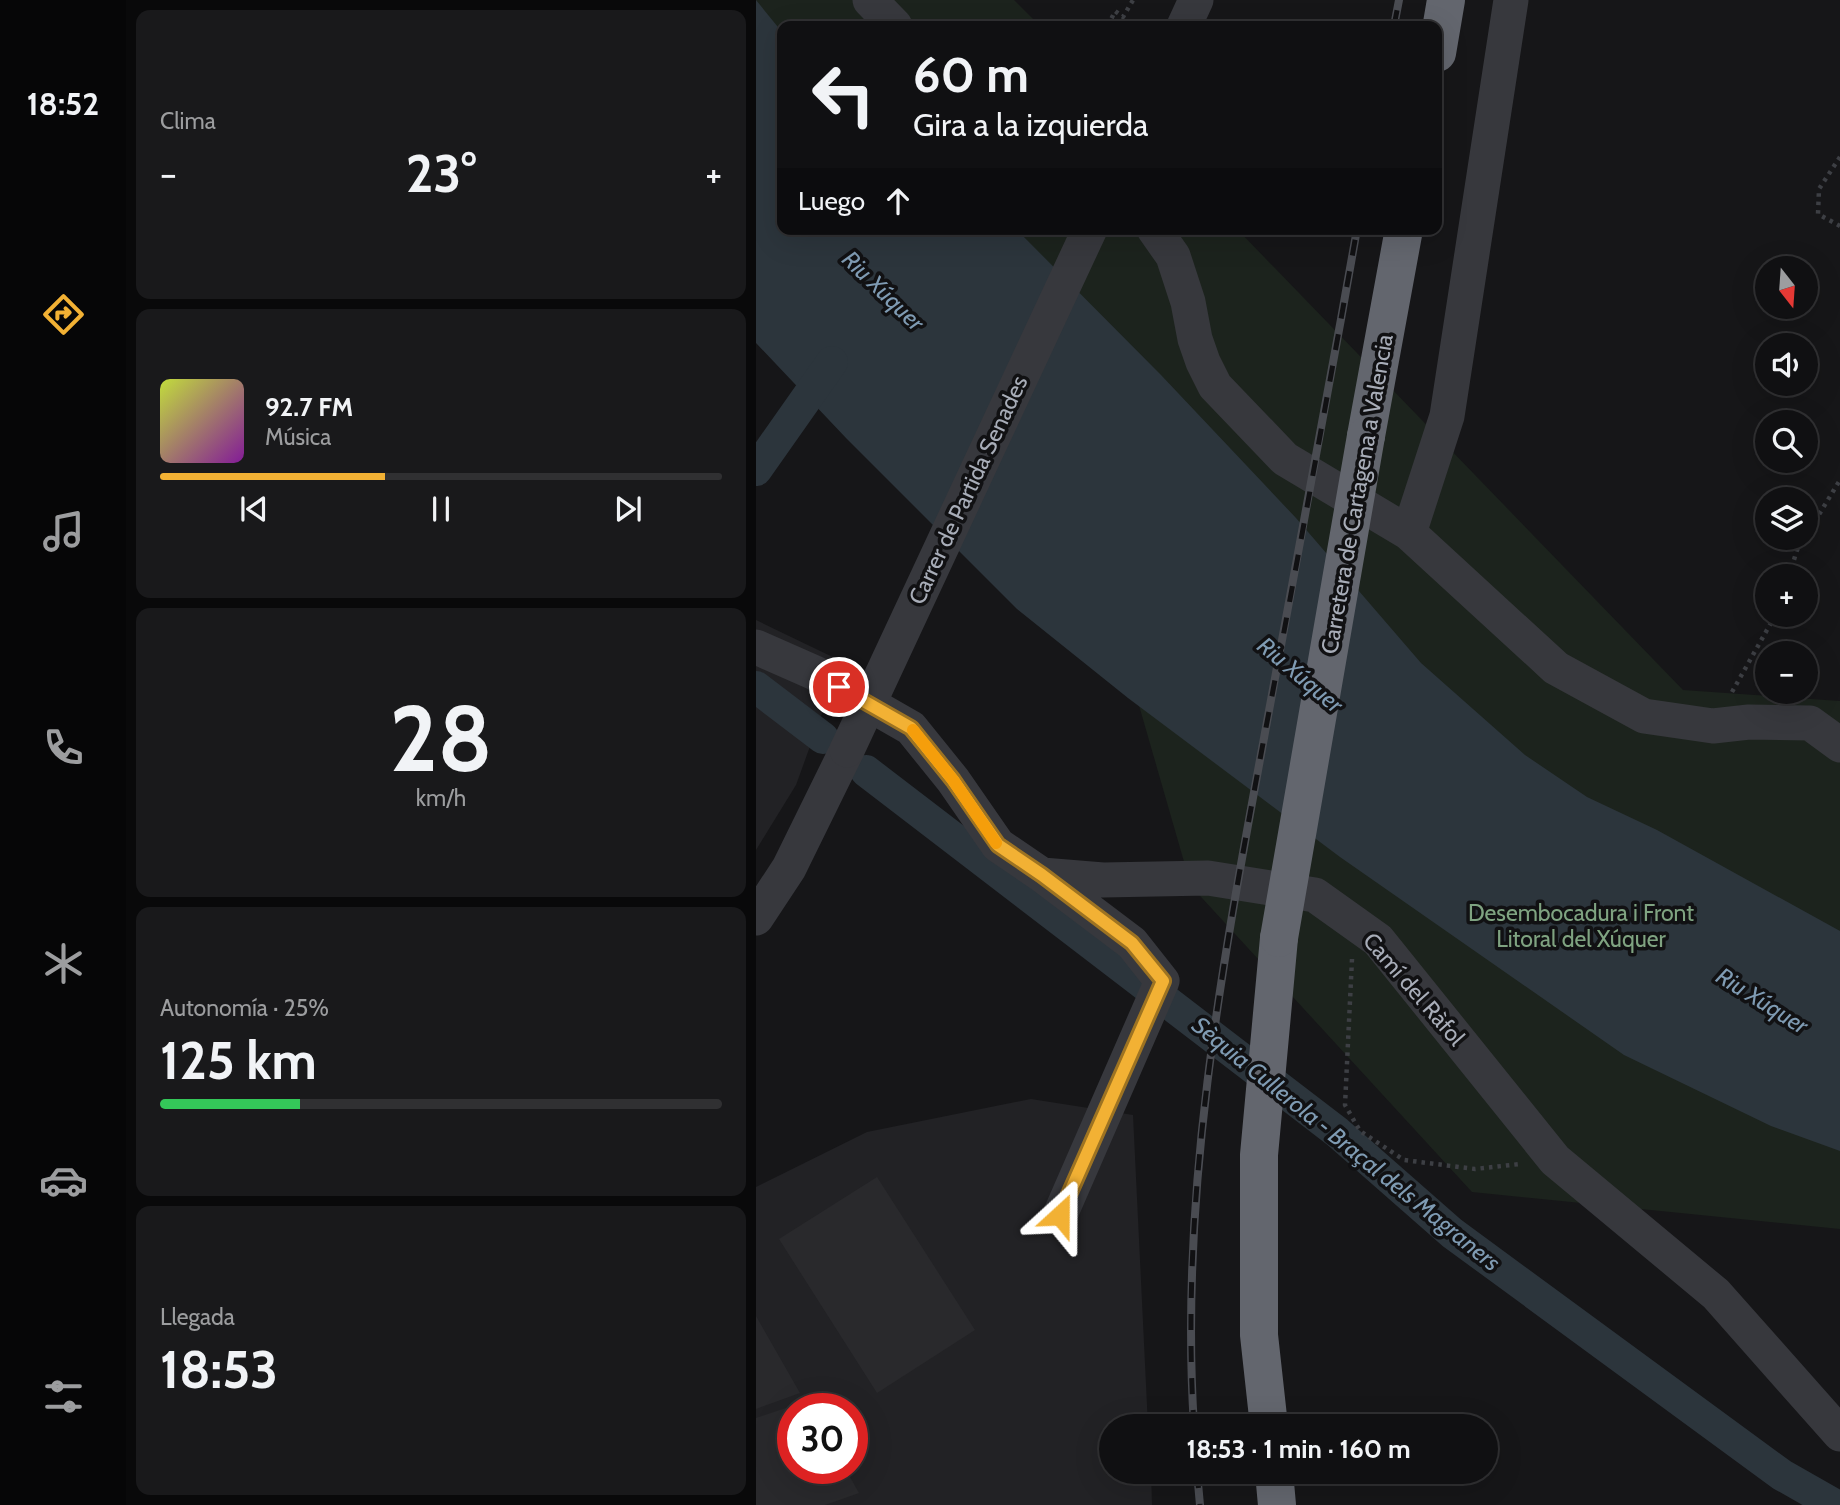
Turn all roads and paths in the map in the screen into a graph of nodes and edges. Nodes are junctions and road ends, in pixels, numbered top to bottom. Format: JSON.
{"nodes":[{"id":1,"x":870,"y":0,"type":"edge"},
{"id":2,"x":1133,"y":0,"type":"edge"},
{"id":3,"x":1196,"y":0,"type":"edge"},
{"id":4,"x":1446,"y":0,"type":"edge"},
{"id":5,"x":1511,"y":0,"type":"edge"},
{"id":6,"x":890,"y":21,"type":"edge"},
{"id":7,"x":1110,"y":21,"type":"edge"},
{"id":8,"x":1186,"y":21,"type":"edge"},
{"id":9,"x":1442,"y":24,"type":"edge"},
{"id":10,"x":1840,"y":157,"type":"edge"},
{"id":11,"x":1840,"y":226,"type":"edge"},
{"id":12,"x":1087,"y":235,"type":"edge"},
{"id":13,"x":1158,"y":235,"type":"edge"},
{"id":14,"x":1403,"y":235,"type":"edge"},
{"id":15,"x":1840,"y":480,"type":"edge"},
{"id":16,"x":1818,"y":515,"type":"edge"},
{"id":17,"x":1409,"y":533,"type":"junction"},
{"id":18,"x":1769,"y":627,"type":"edge"},
{"id":19,"x":756,"y":647,"type":"edge"},
{"id":20,"x":1713,"y":726,"type":"junction"},
{"id":21,"x":1840,"y":746,"type":"edge"},
{"id":22,"x":1042,"y":875,"type":"junction"},
{"id":23,"x":756,"y":918,"type":"edge"},
{"id":24,"x":1354,"y":923,"type":"junction"},
{"id":25,"x":1555,"y":1160,"type":"junction"},
{"id":26,"x":1060,"y":1215,"type":"dead end"},
{"id":27,"x":1268,"y":1414,"type":"edge"},
{"id":28,"x":1840,"y":1434,"type":"edge"},
{"id":29,"x":1275,"y":1484,"type":"edge"},
{"id":30,"x":1277,"y":1505,"type":"edge"}],
"edges":[{"from":1,"to":6,"type":"street"},
{"from":2,"to":7,"type":"path"},
{"from":3,"to":8,"type":"street"},
{"from":4,"to":9,"type":"highway"},
{"from":5,"to":17,"type":"street"},
{"from":10,"to":11,"type":"path"},
{"from":12,"to":23,"type":"street","name":"Carrer de Partida Senades","bridge":true},
{"from":13,"to":17,"type":"street"},
{"from":14,"to":27,"type":"highway","name":"Carretera de Cartagena a Valencia","bridge":true},
{"from":15,"to":16,"type":"path"},
{"from":17,"to":20,"type":"street"},
{"from":18,"to":20,"type":"path"},
{"from":19,"to":22,"type":"street","name":"Camí del Ràfol"},
{"from":20,"to":21,"type":"street"},
{"from":22,"to":24,"type":"street","name":"Camí del Ràfol"},
{"from":22,"to":26,"type":"street"},
{"from":24,"to":25,"type":"street","name":"Camí del Ràfol"},
{"from":24,"to":25,"type":"path"},
{"from":25,"to":28,"type":"street","name":"Camí del Ràfol"},
{"from":29,"to":30,"type":"highway"}]}
